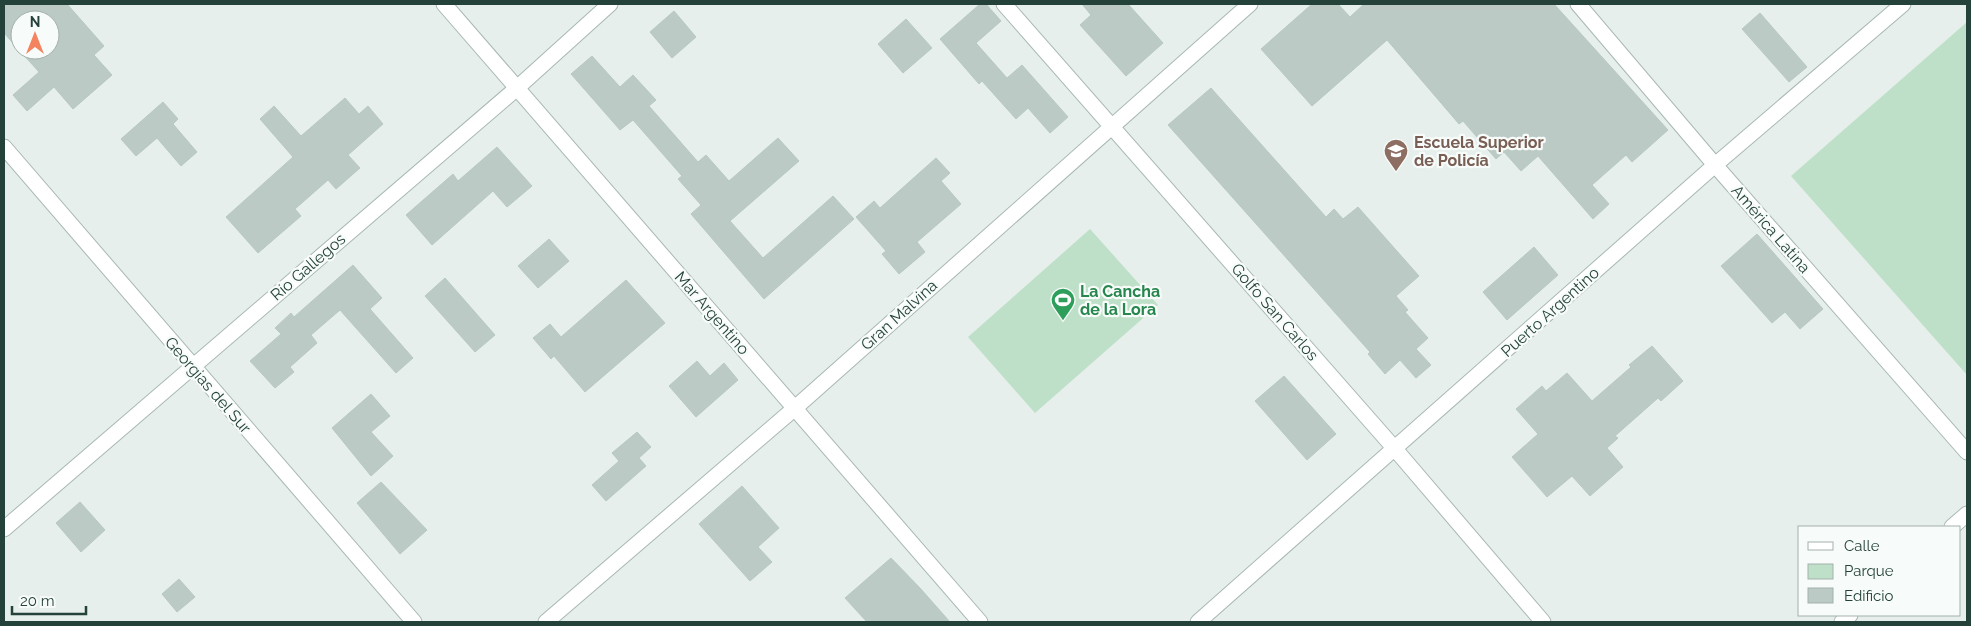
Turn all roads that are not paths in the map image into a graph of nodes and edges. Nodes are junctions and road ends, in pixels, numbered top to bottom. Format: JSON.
{"nodes":[{"id":1,"x":444,"y":4,"type":"edge"},
{"id":2,"x":610,"y":4,"type":"edge"},
{"id":3,"x":1004,"y":4,"type":"edge"},
{"id":4,"x":1250,"y":4,"type":"edge"},
{"id":5,"x":1578,"y":4,"type":"edge"},
{"id":6,"x":1903,"y":4,"type":"edge"},
{"id":7,"x":517,"y":88,"type":"junction"},
{"id":8,"x":1112,"y":125,"type":"junction"},
{"id":9,"x":4,"y":147,"type":"edge"},
{"id":10,"x":1715,"y":165,"type":"junction"},
{"id":11,"x":192,"y":367,"type":"junction"},
{"id":12,"x":795,"y":408,"type":"junction"},
{"id":13,"x":1395,"y":449,"type":"junction"},
{"id":14,"x":1967,"y":452,"type":"edge"},
{"id":15,"x":1967,"y":514,"type":"edge"},
{"id":16,"x":1953,"y":526,"type":"edge"},
{"id":17,"x":4,"y":529,"type":"edge"},
{"id":18,"x":414,"y":622,"type":"edge"},
{"id":19,"x":546,"y":622,"type":"edge"},
{"id":20,"x":980,"y":622,"type":"edge"},
{"id":21,"x":1198,"y":622,"type":"edge"},
{"id":22,"x":1543,"y":622,"type":"edge"}],
"edges":[{"from":1,"to":7,"type":"street","name":"Mar Argentino"},
{"from":2,"to":7,"type":"street","name":"Río Gallegos"},
{"from":3,"to":8,"type":"street","name":"Golfo San Carlos"},
{"from":4,"to":8,"type":"street","name":"Gran Malvina"},
{"from":5,"to":10,"type":"street","name":"América Latina"},
{"from":6,"to":10,"type":"street","name":"Puerto Argentino"},
{"from":7,"to":11,"type":"street","name":"Río Gallegos"},
{"from":7,"to":12,"type":"street","name":"Mar Argentino"},
{"from":8,"to":12,"type":"street","name":"Gran Malvina"},
{"from":8,"to":13,"type":"street","name":"Golfo San Carlos"},
{"from":9,"to":11,"type":"street","name":"Georgias del Sur"},
{"from":10,"to":13,"type":"street","name":"Puerto Argentino"},
{"from":10,"to":14,"type":"street","name":"América Latina"},
{"from":11,"to":17,"type":"street","name":"Río Gallegos"},
{"from":11,"to":18,"type":"street","name":"Georgias del Sur"},
{"from":12,"to":19,"type":"street","name":"Gran Malvina"},
{"from":12,"to":20,"type":"street","name":"Mar Argentino"},
{"from":13,"to":21,"type":"street","name":"Puerto Argentino"},
{"from":13,"to":22,"type":"street","name":"Golfo San Carlos"},
{"from":15,"to":16,"type":"street"}]}
